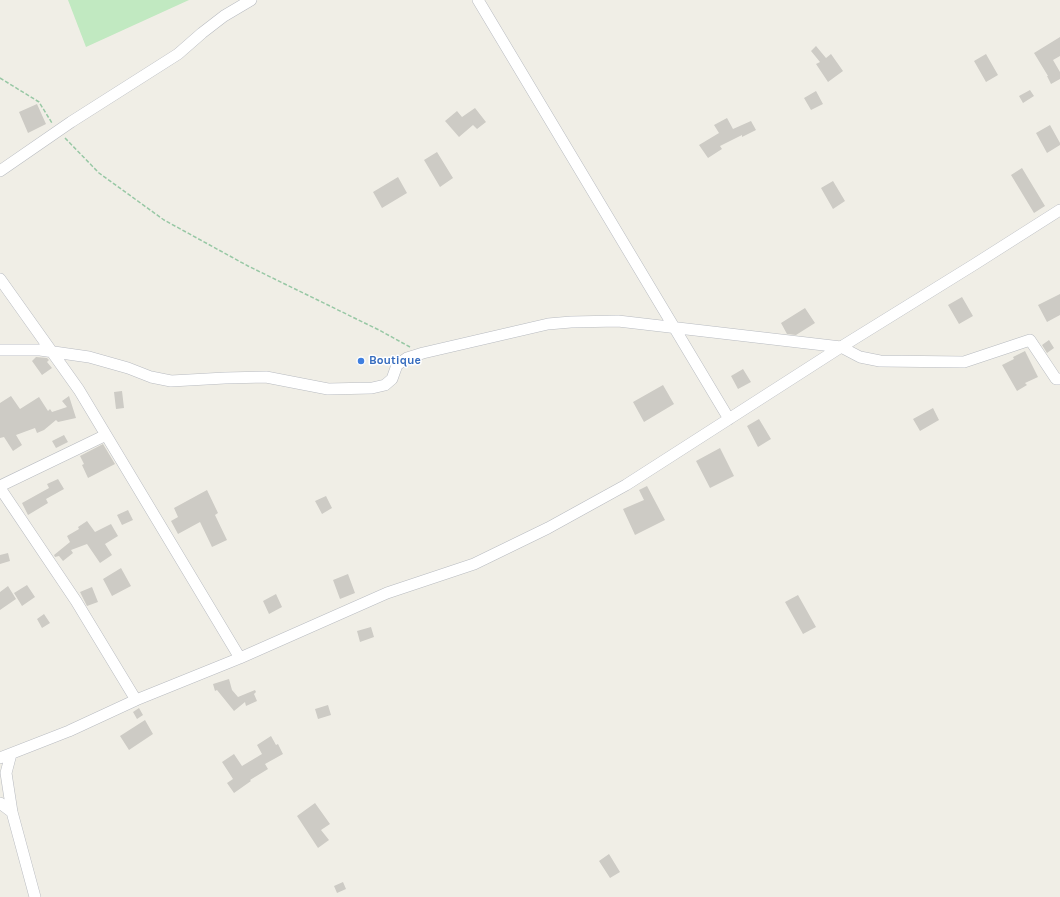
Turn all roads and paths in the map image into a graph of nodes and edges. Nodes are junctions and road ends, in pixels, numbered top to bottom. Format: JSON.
{"nodes":[{"id":1,"x":251,"y":0,"type":"edge"},
{"id":2,"x":478,"y":0,"type":"edge"},
{"id":3,"x":0,"y":78,"type":"edge"},
{"id":4,"x":58,"y":131,"type":"junction"},
{"id":5,"x":0,"y":171,"type":"edge"},
{"id":6,"x":1060,"y":210,"type":"edge"},
{"id":7,"x":0,"y":279,"type":"edge"},
{"id":8,"x":674,"y":328,"type":"junction"},
{"id":9,"x":841,"y":347,"type":"junction"},
{"id":10,"x":0,"y":350,"type":"edge"},
{"id":11,"x":51,"y":351,"type":"junction"},
{"id":12,"x":423,"y":353,"type":"junction"},
{"id":13,"x":1060,"y":379,"type":"edge"},
{"id":14,"x":729,"y":419,"type":"junction"},
{"id":15,"x":106,"y":435,"type":"junction"},
{"id":16,"x":0,"y":487,"type":"edge"},
{"id":17,"x":240,"y":658,"type":"junction"},
{"id":18,"x":136,"y":700,"type":"junction"},
{"id":19,"x":11,"y":754,"type":"junction"},
{"id":20,"x":0,"y":758,"type":"edge"},
{"id":21,"x":0,"y":803,"type":"edge"},
{"id":22,"x":12,"y":812,"type":"junction"},
{"id":23,"x":34,"y":897,"type":"edge"}],
"edges":[{"from":1,"to":4,"type":"street"},
{"from":2,"to":8,"type":"street"},
{"from":3,"to":4,"type":"path"},
{"from":4,"to":5,"type":"street"},
{"from":4,"to":12,"type":"path"},
{"from":6,"to":9,"type":"street"},
{"from":7,"to":11,"type":"street"},
{"from":8,"to":9,"type":"street"},
{"from":8,"to":12,"type":"street"},
{"from":8,"to":14,"type":"street"},
{"from":9,"to":13,"type":"street"},
{"from":9,"to":14,"type":"street"},
{"from":10,"to":11,"type":"street"},
{"from":11,"to":12,"type":"street"},
{"from":11,"to":15,"type":"street"},
{"from":14,"to":17,"type":"street"},
{"from":15,"to":16,"type":"street"},
{"from":15,"to":17,"type":"street"},
{"from":16,"to":18,"type":"street"},
{"from":17,"to":18,"type":"street"},
{"from":18,"to":19,"type":"street"},
{"from":19,"to":20,"type":"street"},
{"from":19,"to":22,"type":"street"},
{"from":21,"to":22,"type":"street"},
{"from":22,"to":23,"type":"street"}]}
